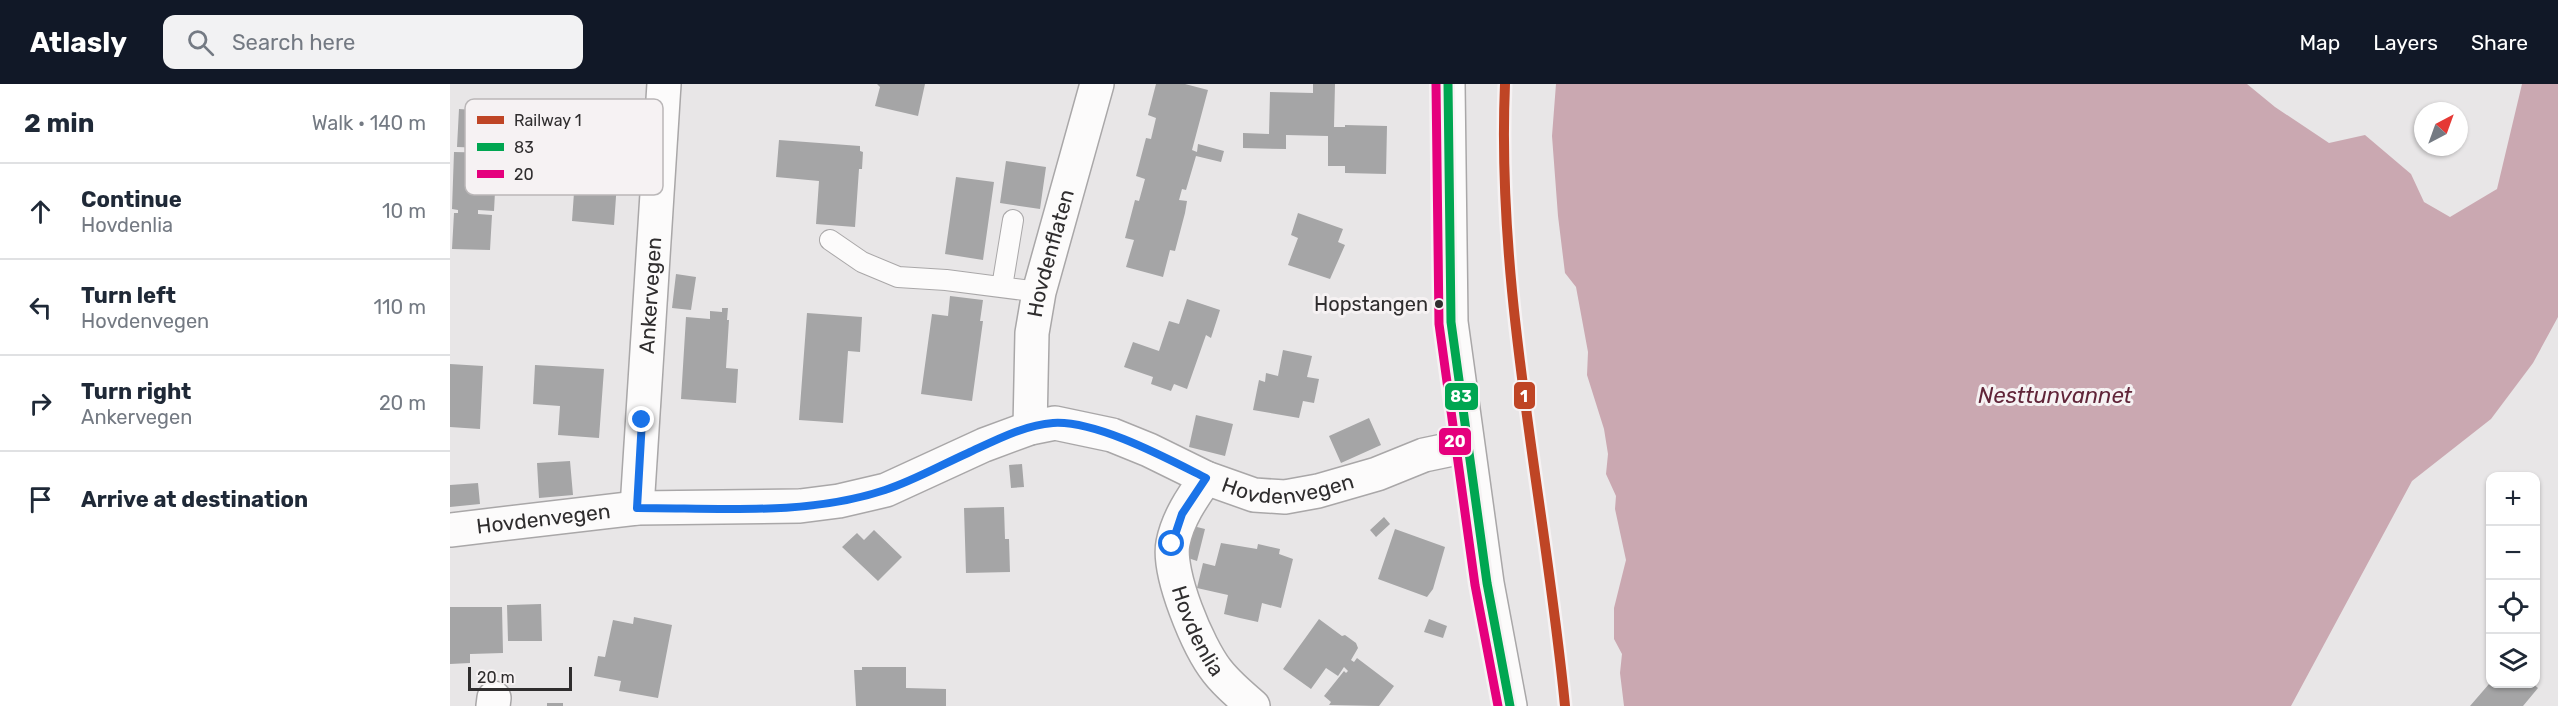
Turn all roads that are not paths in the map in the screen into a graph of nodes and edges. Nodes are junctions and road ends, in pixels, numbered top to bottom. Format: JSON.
{"nodes":[{"id":1,"x":664,"y":84,"type":"edge"},
{"id":2,"x":1097,"y":84,"type":"edge"},
{"id":3,"x":1448,"y":84,"type":"edge"},
{"id":4,"x":663,"y":100,"type":"edge"},
{"id":5,"x":1448,"y":137,"type":"junction"},
{"id":6,"x":657,"y":195,"type":"edge"},
{"id":7,"x":1013,"y":220,"type":"dead end"},
{"id":8,"x":830,"y":240,"type":"dead end"},
{"id":9,"x":1002,"y":287,"type":"junction"},
{"id":10,"x":1039,"y":292,"type":"junction"},
{"id":11,"x":1030,"y":428,"type":"junction"},
{"id":12,"x":1467,"y":446,"type":"junction"},
{"id":13,"x":1206,"y":478,"type":"junction"},
{"id":14,"x":637,"y":508,"type":"junction"},
{"id":15,"x":450,"y":530,"type":"edge"},
{"id":16,"x":1253,"y":706,"type":"edge"},
{"id":17,"x":1512,"y":706,"type":"edge"}],
"edges":[{"from":1,"to":4,"type":"street","name":"Ankervegen"},
{"from":2,"to":10,"type":"street","name":"Hovdenflaten"},
{"from":3,"to":5,"type":"street"},
{"from":5,"to":12,"type":"street"},
{"from":5,"to":17,"type":"street"},
{"from":6,"to":14,"type":"street","name":"Ankervegen"},
{"from":7,"to":9,"type":"lane"},
{"from":8,"to":9,"type":"lane"},
{"from":9,"to":10,"type":"lane"},
{"from":10,"to":11,"type":"street","name":"Hovdenflaten"},
{"from":11,"to":13,"type":"street","name":"Hovdenvegen"},
{"from":11,"to":14,"type":"street","name":"Hovdenvegen"},
{"from":12,"to":13,"type":"street","name":"Hovdenvegen"},
{"from":12,"to":17,"type":"street"},
{"from":13,"to":16,"type":"street","name":"Hovdenlia"},
{"from":14,"to":15,"type":"street","name":"Hovdenvegen"}]}
